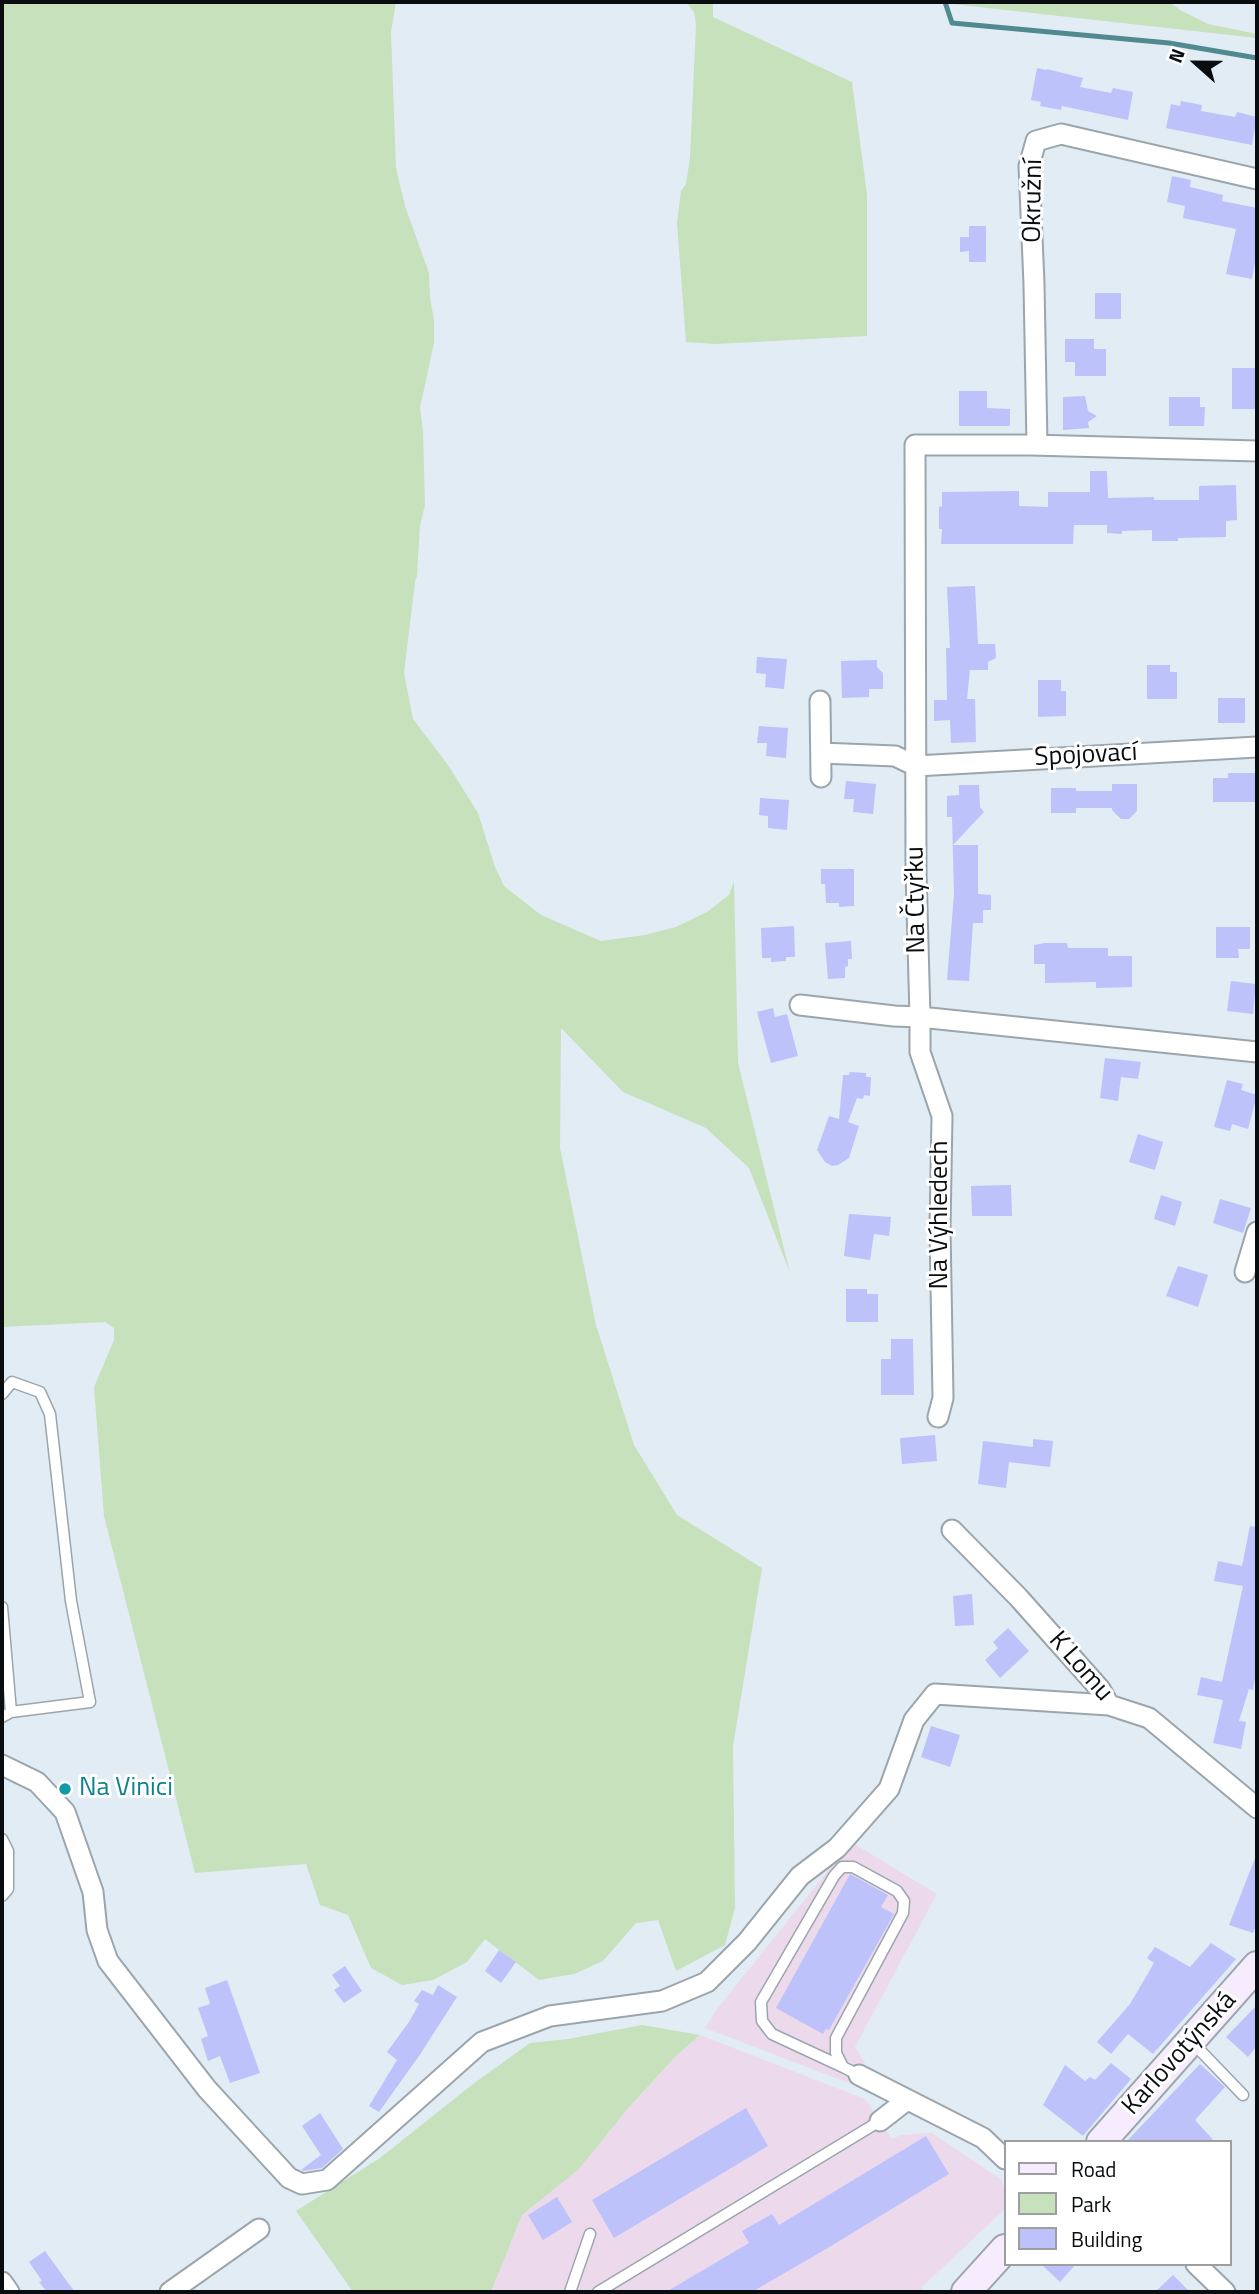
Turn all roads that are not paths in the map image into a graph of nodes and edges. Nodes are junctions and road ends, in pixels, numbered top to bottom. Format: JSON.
{"nodes":[{"id":1,"x":1257,"y":179,"type":"edge"},
{"id":2,"x":1037,"y":445,"type":"junction"},
{"id":3,"x":1257,"y":452,"type":"edge"},
{"id":4,"x":820,"y":702,"type":"dead end"},
{"id":5,"x":1257,"y":747,"type":"edge"},
{"id":6,"x":821,"y":753,"type":"junction"},
{"id":7,"x":916,"y":765,"type":"junction"},
{"id":8,"x":821,"y":778,"type":"dead end"},
{"id":9,"x":800,"y":1005,"type":"dead end"},
{"id":10,"x":920,"y":1017,"type":"junction"},
{"id":11,"x":1257,"y":1052,"type":"edge"},
{"id":12,"x":1257,"y":1232,"type":"edge"},
{"id":13,"x":1245,"y":1272,"type":"dead end"},
{"id":14,"x":2,"y":1394,"type":"edge"},
{"id":15,"x":938,"y":1417,"type":"dead end"},
{"id":16,"x":952,"y":1530,"type":"dead end"},
{"id":17,"x":2,"y":1607,"type":"edge"},
{"id":18,"x":1109,"y":1705,"type":"junction"},
{"id":19,"x":6,"y":1715,"type":"edge"},
{"id":20,"x":2,"y":1765,"type":"edge"},
{"id":21,"x":1257,"y":1808,"type":"edge"},
{"id":22,"x":2,"y":1839,"type":"edge"},
{"id":23,"x":2,"y":1896,"type":"edge"},
{"id":24,"x":1257,"y":1966,"type":"edge"},
{"id":25,"x":1192,"y":2042,"type":"junction"},
{"id":26,"x":851,"y":2071,"type":"junction"},
{"id":27,"x":1243,"y":2095,"type":"dead end"},
{"id":28,"x":907,"y":2099,"type":"junction"},
{"id":29,"x":880,"y":2121,"type":"joint"},
{"id":30,"x":1103,"y":2140,"type":"edge"},
{"id":31,"x":1004,"y":2158,"type":"edge"},
{"id":32,"x":259,"y":2229,"type":"dead end"},
{"id":33,"x":590,"y":2234,"type":"dead end"},
{"id":34,"x":1004,"y":2250,"type":"edge"},
{"id":35,"x":1198,"y":2266,"type":"edge"},
{"id":36,"x":2,"y":2282,"type":"edge"},
{"id":37,"x":9,"y":2292,"type":"edge"},
{"id":38,"x":170,"y":2292,"type":"edge"},
{"id":39,"x":570,"y":2292,"type":"edge"},
{"id":40,"x":598,"y":2292,"type":"edge"},
{"id":41,"x":966,"y":2292,"type":"edge"},
{"id":42,"x":1225,"y":2292,"type":"edge"}],
"edges":[{"from":1,"to":2,"type":"street","name":"Okružní"},
{"from":2,"to":3,"type":"street"},
{"from":2,"to":7,"type":"street","name":"Na Čtyřku"},
{"from":4,"to":6,"type":"street"},
{"from":5,"to":7,"type":"street","name":"Spojovací"},
{"from":6,"to":7,"type":"street","name":"Spojovací"},
{"from":6,"to":8,"type":"street"},
{"from":7,"to":10,"type":"street","name":"Na Čtyřku"},
{"from":9,"to":10,"type":"street"},
{"from":10,"to":11,"type":"street"},
{"from":10,"to":15,"type":"street","name":"Na Výhledech"},
{"from":12,"to":13,"type":"street"},
{"from":14,"to":19,"type":"lane"},
{"from":16,"to":18,"type":"street","name":"K Lomu"},
{"from":17,"to":19,"type":"lane"},
{"from":18,"to":20,"type":"street"},
{"from":18,"to":21,"type":"street","name":"K Lomu"},
{"from":22,"to":23,"type":"lane"},
{"from":24,"to":25,"type":"main road","name":"Karlovotýnská"},
{"from":25,"to":27,"type":"lane"},
{"from":25,"to":30,"type":"main road","name":"Karlovotýnská"},
{"from":26,"to":26,"type":"lane"},
{"from":26,"to":28,"type":"street"},
{"from":28,"to":29,"type":"street"},
{"from":28,"to":31,"type":"street"},
{"from":29,"to":40,"type":"lane"},
{"from":32,"to":38,"type":"street"},
{"from":33,"to":39,"type":"lane"},
{"from":34,"to":41,"type":"main road"},
{"from":35,"to":42,"type":"street"},
{"from":36,"to":37,"type":"street"}]}
